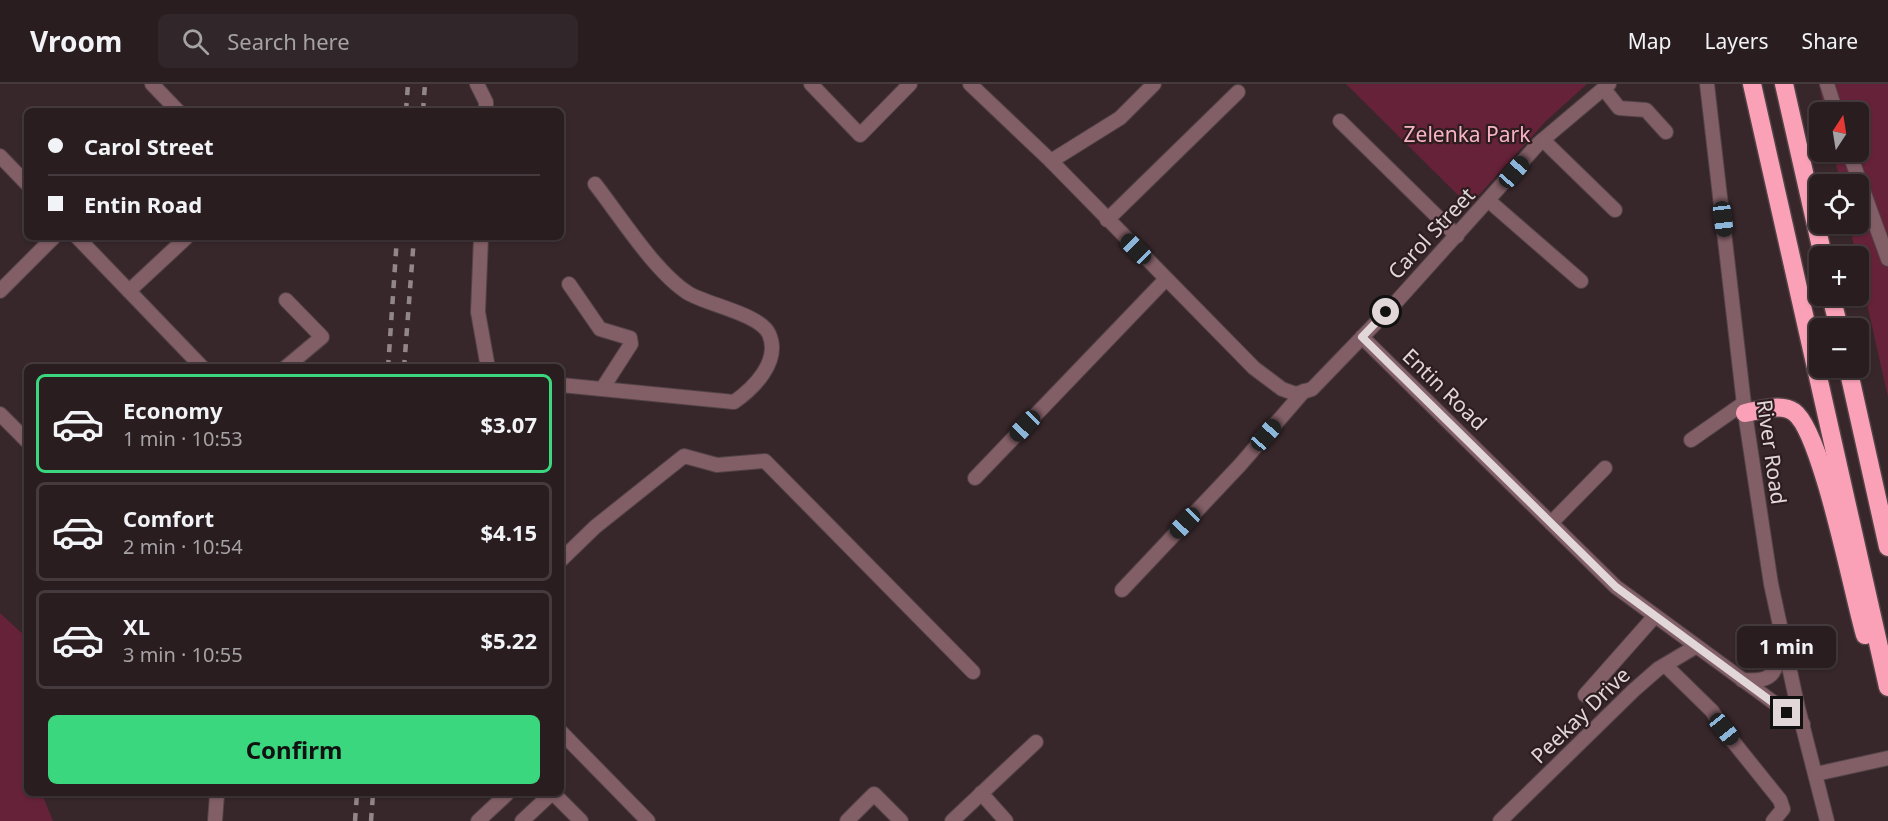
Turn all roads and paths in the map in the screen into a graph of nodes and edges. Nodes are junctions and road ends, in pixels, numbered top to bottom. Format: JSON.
{"nodes":[{"id":1,"x":152,"y":84,"type":"edge"},
{"id":2,"x":477,"y":84,"type":"edge"},
{"id":3,"x":811,"y":84,"type":"edge"},
{"id":4,"x":910,"y":84,"type":"edge"},
{"id":5,"x":970,"y":84,"type":"edge"},
{"id":6,"x":1154,"y":84,"type":"edge"},
{"id":7,"x":1707,"y":84,"type":"edge"},
{"id":8,"x":1752,"y":84,"type":"edge"},
{"id":9,"x":1784,"y":84,"type":"edge"},
{"id":10,"x":1827,"y":84,"type":"edge"},
{"id":11,"x":1607,"y":86,"type":"edge"},
{"id":12,"x":1238,"y":92,"type":"dead end"},
{"id":13,"x":1833,"y":102,"type":"edge"},
{"id":14,"x":175,"y":108,"type":"edge"},
{"id":15,"x":486,"y":108,"type":"edge"},
{"id":16,"x":1340,"y":121,"type":"dead end"},
{"id":17,"x":1666,"y":132,"type":"dead end"},
{"id":18,"x":1542,"y":140,"type":"junction"},
{"id":19,"x":0,"y":156,"type":"edge"},
{"id":20,"x":1051,"y":161,"type":"junction"},
{"id":21,"x":1853,"y":162,"type":"edge"},
{"id":22,"x":24,"y":181,"type":"edge"},
{"id":23,"x":595,"y":184,"type":"dead end"},
{"id":24,"x":1490,"y":201,"type":"junction"},
{"id":25,"x":1615,"y":210,"type":"dead end"},
{"id":26,"x":1107,"y":220,"type":"junction"},
{"id":27,"x":1457,"y":236,"type":"junction"},
{"id":28,"x":51,"y":240,"type":"edge"},
{"id":29,"x":80,"y":240,"type":"edge"},
{"id":30,"x":184,"y":240,"type":"edge"},
{"id":31,"x":481,"y":240,"type":"edge"},
{"id":32,"x":1821,"y":246,"type":"edge"},
{"id":33,"x":1888,"y":259,"type":"edge"},
{"id":34,"x":1166,"y":279,"type":"junction"},
{"id":35,"x":1581,"y":281,"type":"dead end"},
{"id":36,"x":569,"y":284,"type":"dead end"},
{"id":37,"x":0,"y":291,"type":"edge"},
{"id":38,"x":129,"y":291,"type":"junction"},
{"id":39,"x":286,"y":300,"type":"dead end"},
{"id":40,"x":1362,"y":337,"type":"junction"},
{"id":41,"x":199,"y":364,"type":"edge"},
{"id":42,"x":290,"y":364,"type":"edge"},
{"id":43,"x":487,"y":364,"type":"edge"},
{"id":44,"x":1850,"y":378,"type":"edge"},
{"id":45,"x":564,"y":385,"type":"edge"},
{"id":46,"x":602,"y":389,"type":"junction"},
{"id":47,"x":1304,"y":391,"type":"junction"},
{"id":48,"x":1744,"y":408,"type":"junction"},
{"id":49,"x":0,"y":414,"type":"edge"},
{"id":50,"x":24,"y":438,"type":"edge"},
{"id":51,"x":1691,"y":440,"type":"dead end"},
{"id":52,"x":1605,"y":468,"type":"dead end"},
{"id":53,"x":975,"y":478,"type":"dead end"},
{"id":54,"x":1551,"y":523,"type":"junction"},
{"id":55,"x":1888,"y":547,"type":"edge"},
{"id":56,"x":564,"y":557,"type":"edge"},
{"id":57,"x":1122,"y":590,"type":"dead end"},
{"id":58,"x":1654,"y":617,"type":"junction"},
{"id":59,"x":1781,"y":638,"type":"junction"},
{"id":60,"x":1695,"y":647,"type":"junction"},
{"id":61,"x":1665,"y":665,"type":"junction"},
{"id":62,"x":973,"y":672,"type":"dead end"},
{"id":63,"x":1741,"y":680,"type":"junction"},
{"id":64,"x":1888,"y":687,"type":"edge"},
{"id":65,"x":1585,"y":694,"type":"dead end"},
{"id":66,"x":1888,"y":700,"type":"edge"},
{"id":67,"x":1803,"y":724,"type":"junction"},
{"id":68,"x":564,"y":739,"type":"edge"},
{"id":69,"x":1036,"y":742,"type":"dead end"},
{"id":70,"x":1888,"y":758,"type":"edge"},
{"id":71,"x":1816,"y":774,"type":"junction"},
{"id":72,"x":981,"y":794,"type":"junction"},
{"id":73,"x":217,"y":796,"type":"edge"},
{"id":74,"x":505,"y":796,"type":"edge"},
{"id":75,"x":550,"y":796,"type":"edge"},
{"id":76,"x":554,"y":796,"type":"edge"},
{"id":77,"x":215,"y":821,"type":"edge"},
{"id":78,"x":478,"y":821,"type":"edge"},
{"id":79,"x":522,"y":821,"type":"edge"},
{"id":80,"x":581,"y":821,"type":"edge"},
{"id":81,"x":648,"y":821,"type":"edge"},
{"id":82,"x":847,"y":821,"type":"edge"},
{"id":83,"x":901,"y":821,"type":"edge"},
{"id":84,"x":952,"y":821,"type":"edge"},
{"id":85,"x":1006,"y":821,"type":"edge"},
{"id":86,"x":1500,"y":821,"type":"edge"},
{"id":87,"x":1773,"y":821,"type":"edge"},
{"id":88,"x":1827,"y":821,"type":"edge"}],
"edges":[{"from":1,"to":14,"type":"street"},
{"from":2,"to":15,"type":"street"},
{"from":3,"to":4,"type":"street"},
{"from":5,"to":20,"type":"street"},
{"from":6,"to":20,"type":"street"},
{"from":7,"to":48,"type":"street","name":"River Road"},
{"from":8,"to":64,"type":"highway"},
{"from":9,"to":32,"type":"highway"},
{"from":10,"to":13,"type":"street"},
{"from":11,"to":17,"type":"street"},
{"from":11,"to":18,"type":"street","name":"Carol Street"},
{"from":12,"to":26,"type":"street"},
{"from":16,"to":27,"type":"street"},
{"from":18,"to":24,"type":"street","name":"Carol Street"},
{"from":18,"to":25,"type":"street"},
{"from":19,"to":22,"type":"street"},
{"from":20,"to":26,"type":"street"},
{"from":21,"to":33,"type":"street"},
{"from":23,"to":46,"type":"street"},
{"from":24,"to":27,"type":"street","name":"Carol Street"},
{"from":24,"to":35,"type":"street"},
{"from":26,"to":34,"type":"street"},
{"from":27,"to":40,"type":"street","name":"Carol Street"},
{"from":28,"to":37,"type":"street"},
{"from":29,"to":38,"type":"street"},
{"from":30,"to":38,"type":"street"},
{"from":31,"to":43,"type":"street"},
{"from":34,"to":47,"type":"street"},
{"from":34,"to":53,"type":"street"},
{"from":36,"to":46,"type":"street"},
{"from":38,"to":41,"type":"street"},
{"from":39,"to":42,"type":"street"},
{"from":40,"to":47,"type":"street"},
{"from":40,"to":54,"type":"street","name":"Entin Road"},
{"from":44,"to":55,"type":"highway"},
{"from":45,"to":46,"type":"street"},
{"from":47,"to":57,"type":"street"},
{"from":48,"to":51,"type":"street"},
{"from":48,"to":59,"type":"street","name":"River Road"},
{"from":48,"to":66,"type":"highway"},
{"from":49,"to":50,"type":"street"},
{"from":52,"to":54,"type":"street"},
{"from":54,"to":58,"type":"street","name":"Entin Road"},
{"from":56,"to":62,"type":"street"},
{"from":58,"to":60,"type":"street","name":"Entin Road"},
{"from":58,"to":65,"type":"street"},
{"from":59,"to":63,"type":"street"},
{"from":59,"to":67,"type":"street","name":"River Road"},
{"from":60,"to":61,"type":"street","name":"Peekay Drive"},
{"from":60,"to":63,"type":"street","name":"Entin Road"},
{"from":61,"to":86,"type":"street","name":"Peekay Drive"},
{"from":61,"to":87,"type":"street"},
{"from":63,"to":67,"type":"street","name":"Entin Road"},
{"from":67,"to":71,"type":"street","name":"River Road"},
{"from":68,"to":81,"type":"street"},
{"from":69,"to":72,"type":"street"},
{"from":70,"to":71,"type":"street"},
{"from":71,"to":88,"type":"street","name":"River Road"},
{"from":72,"to":84,"type":"street"},
{"from":72,"to":85,"type":"street"},
{"from":73,"to":77,"type":"street"},
{"from":74,"to":78,"type":"street"},
{"from":75,"to":79,"type":"street"},
{"from":76,"to":80,"type":"street"},
{"from":82,"to":83,"type":"street"}]}
